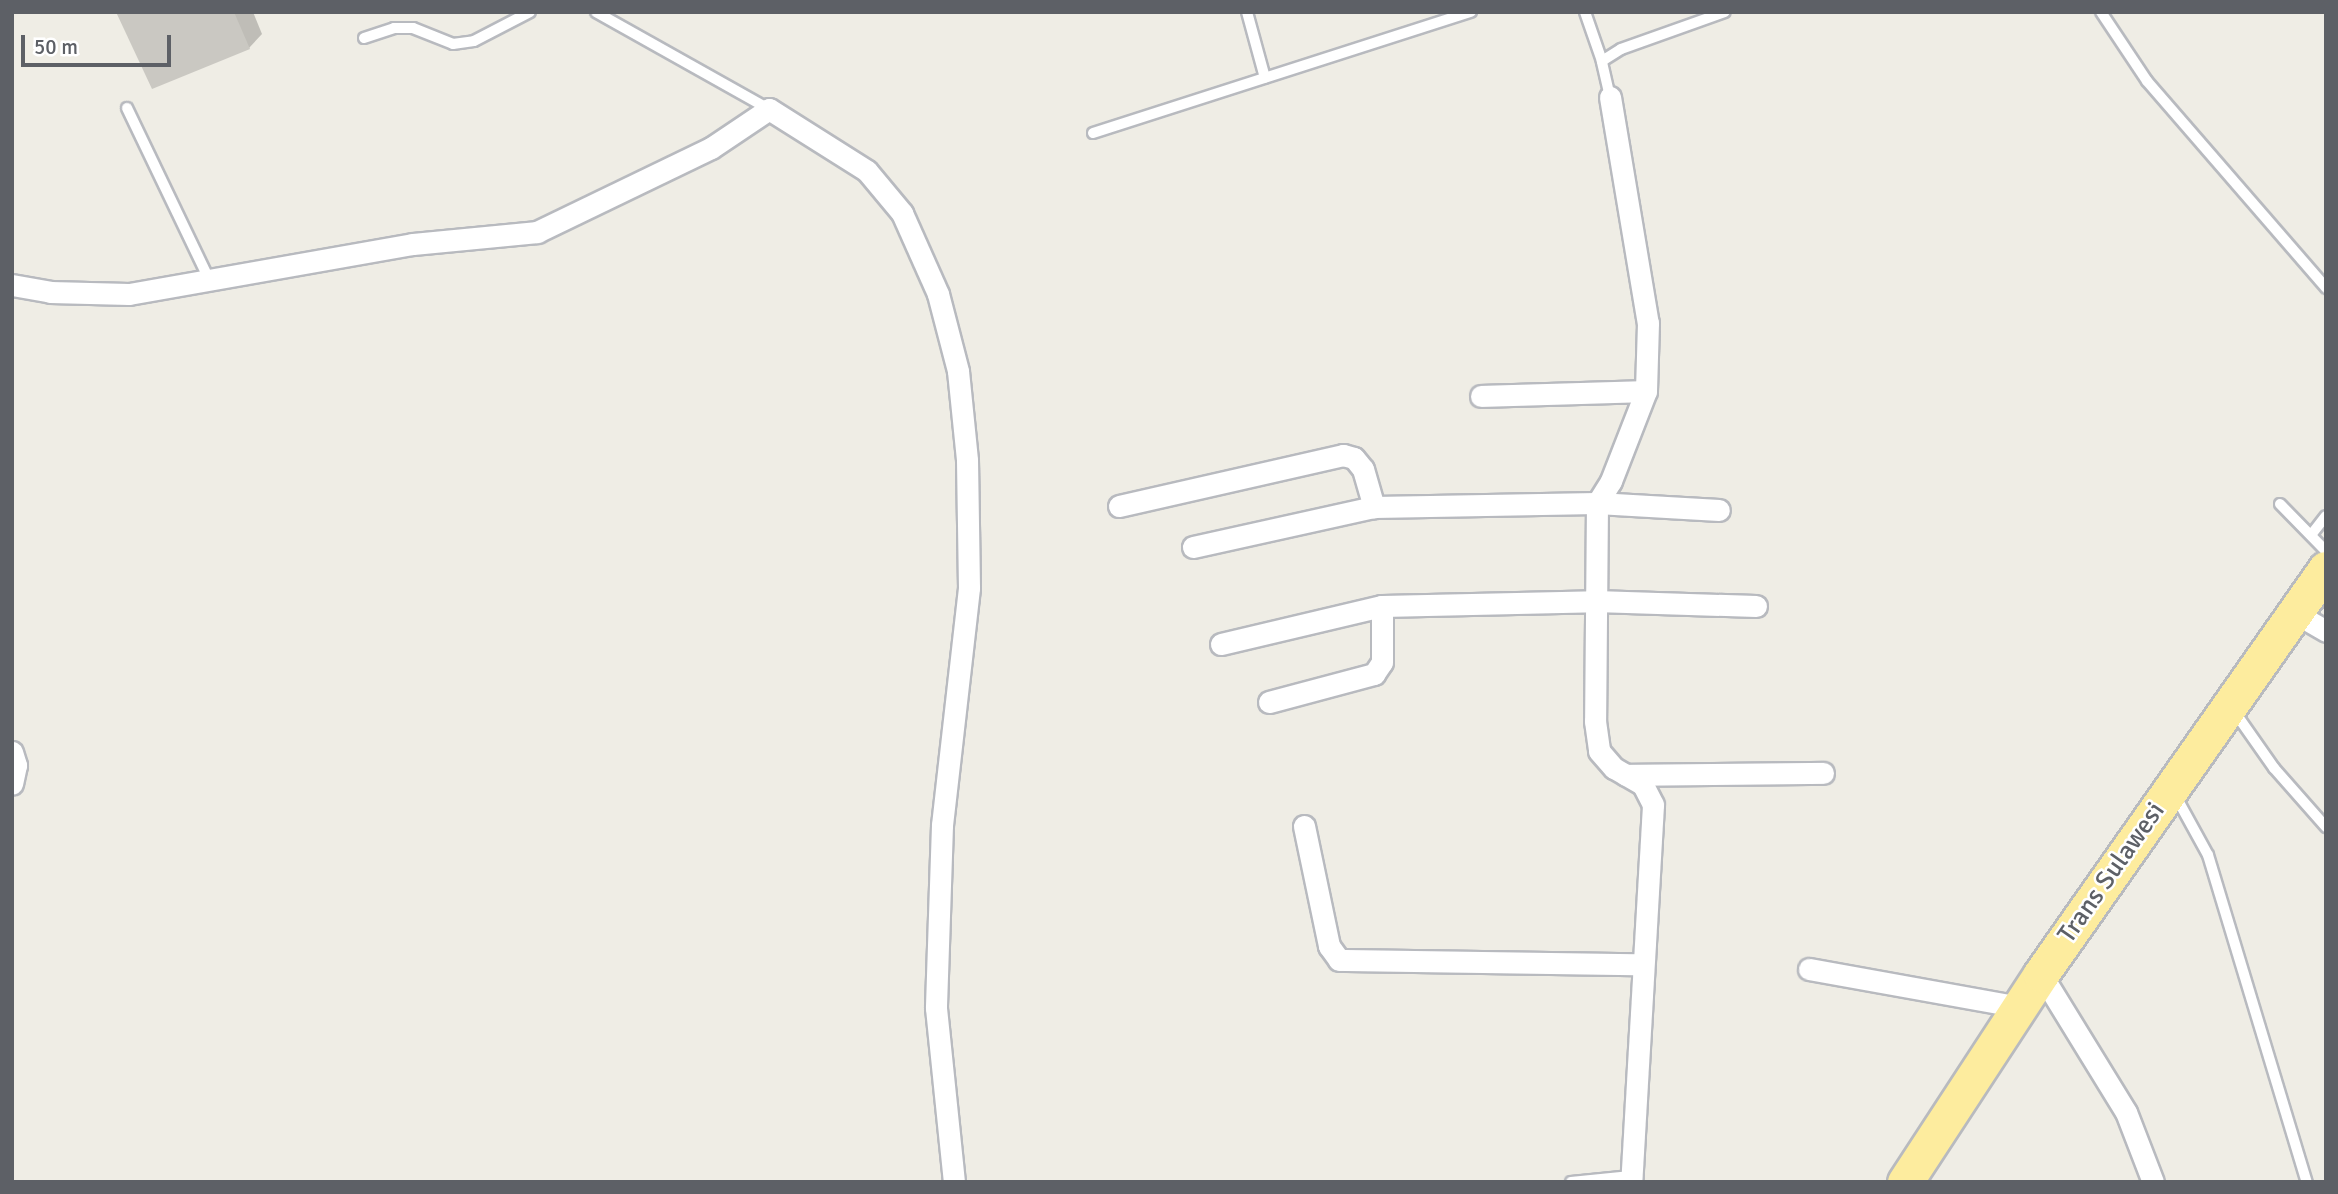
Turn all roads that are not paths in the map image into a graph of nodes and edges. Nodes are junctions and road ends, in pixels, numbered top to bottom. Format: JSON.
{"nodes":[{"id":1,"x":530,"y":12,"type":"edge"},
{"id":2,"x":596,"y":12,"type":"edge"},
{"id":3,"x":1247,"y":12,"type":"edge"},
{"id":4,"x":1471,"y":12,"type":"edge"},
{"id":5,"x":1585,"y":12,"type":"edge"},
{"id":6,"x":1726,"y":12,"type":"edge"},
{"id":7,"x":2101,"y":12,"type":"edge"},
{"id":8,"x":364,"y":38,"type":"dead end"},
{"id":9,"x":1602,"y":61,"type":"junction"},
{"id":10,"x":1265,"y":78,"type":"junction"},
{"id":11,"x":1610,"y":97,"type":"joint"},
{"id":12,"x":127,"y":108,"type":"dead end"},
{"id":13,"x":769,"y":109,"type":"junction"},
{"id":14,"x":1093,"y":133,"type":"dead end"},
{"id":15,"x":209,"y":279,"type":"junction"},
{"id":16,"x":12,"y":285,"type":"edge"},
{"id":17,"x":2326,"y":288,"type":"edge"},
{"id":18,"x":1646,"y":391,"type":"junction"},
{"id":19,"x":1481,"y":396,"type":"dead end"},
{"id":20,"x":1597,"y":503,"type":"junction"},
{"id":21,"x":2280,"y":504,"type":"dead end"},
{"id":22,"x":1119,"y":506,"type":"dead end"},
{"id":23,"x":1374,"y":507,"type":"junction"},
{"id":24,"x":1720,"y":510,"type":"dead end"},
{"id":25,"x":2326,"y":516,"type":"edge"},
{"id":26,"x":2311,"y":535,"type":"junction"},
{"id":27,"x":1193,"y":547,"type":"dead end"},
{"id":28,"x":2326,"y":551,"type":"edge"},
{"id":29,"x":2326,"y":569,"type":"edge"},
{"id":30,"x":1595,"y":601,"type":"junction"},
{"id":31,"x":1382,"y":606,"type":"junction"},
{"id":32,"x":1756,"y":606,"type":"dead end"},
{"id":33,"x":2295,"y":613,"type":"junction"},
{"id":34,"x":2326,"y":631,"type":"edge"},
{"id":35,"x":1222,"y":643,"type":"dead end"},
{"id":36,"x":1269,"y":702,"type":"dead end"},
{"id":37,"x":2230,"y":706,"type":"junction"},
{"id":38,"x":12,"y":752,"type":"edge"},
{"id":39,"x":1823,"y":773,"type":"dead end"},
{"id":40,"x":1626,"y":775,"type":"junction"},
{"id":41,"x":12,"y":783,"type":"edge"},
{"id":42,"x":2172,"y":789,"type":"junction"},
{"id":43,"x":1304,"y":826,"type":"dead end"},
{"id":44,"x":2326,"y":827,"type":"edge"},
{"id":45,"x":1642,"y":964,"type":"junction"},
{"id":46,"x":1810,"y":969,"type":"dead end"},
{"id":47,"x":2041,"y":974,"type":"junction"},
{"id":48,"x":2020,"y":1007,"type":"junction"},
{"id":49,"x":1631,"y":1179,"type":"edge"},
{"id":50,"x":954,"y":1182,"type":"edge"},
{"id":51,"x":1572,"y":1182,"type":"edge"},
{"id":52,"x":1905,"y":1182,"type":"edge"},
{"id":53,"x":2153,"y":1182,"type":"edge"},
{"id":54,"x":2307,"y":1182,"type":"edge"}],
"edges":[{"from":1,"to":8,"type":"lane"},
{"from":2,"to":13,"type":"lane"},
{"from":3,"to":10,"type":"lane"},
{"from":4,"to":10,"type":"lane"},
{"from":5,"to":9,"type":"lane"},
{"from":6,"to":9,"type":"lane"},
{"from":7,"to":17,"type":"lane"},
{"from":9,"to":11,"type":"lane"},
{"from":10,"to":14,"type":"lane"},
{"from":11,"to":18,"type":"street"},
{"from":12,"to":15,"type":"lane"},
{"from":13,"to":15,"type":"street"},
{"from":13,"to":50,"type":"street"},
{"from":15,"to":16,"type":"street"},
{"from":18,"to":19,"type":"street"},
{"from":18,"to":20,"type":"street"},
{"from":20,"to":23,"type":"street"},
{"from":20,"to":24,"type":"street"},
{"from":20,"to":30,"type":"street"},
{"from":21,"to":26,"type":"lane"},
{"from":22,"to":23,"type":"street"},
{"from":23,"to":27,"type":"street"},
{"from":25,"to":26,"type":"lane"},
{"from":26,"to":28,"type":"lane"},
{"from":29,"to":33,"type":"highway","name":"Trans Sulawesi"},
{"from":30,"to":31,"type":"street"},
{"from":30,"to":32,"type":"street"},
{"from":30,"to":40,"type":"street"},
{"from":31,"to":35,"type":"street"},
{"from":31,"to":36,"type":"street"},
{"from":33,"to":34,"type":"street"},
{"from":33,"to":37,"type":"highway","name":"Trans Sulawesi"},
{"from":37,"to":42,"type":"highway","name":"Trans Sulawesi"},
{"from":37,"to":44,"type":"lane"},
{"from":38,"to":41,"type":"street"},
{"from":39,"to":40,"type":"street"},
{"from":40,"to":45,"type":"street"},
{"from":42,"to":47,"type":"highway","name":"Trans Sulawesi"},
{"from":42,"to":54,"type":"lane"},
{"from":43,"to":45,"type":"street"},
{"from":45,"to":49,"type":"street"},
{"from":46,"to":48,"type":"street"},
{"from":47,"to":48,"type":"highway","name":"Trans Sulawesi"},
{"from":47,"to":53,"type":"street"},
{"from":48,"to":52,"type":"highway","name":"Trans Sulawesi"},
{"from":49,"to":51,"type":"lane"}]}
